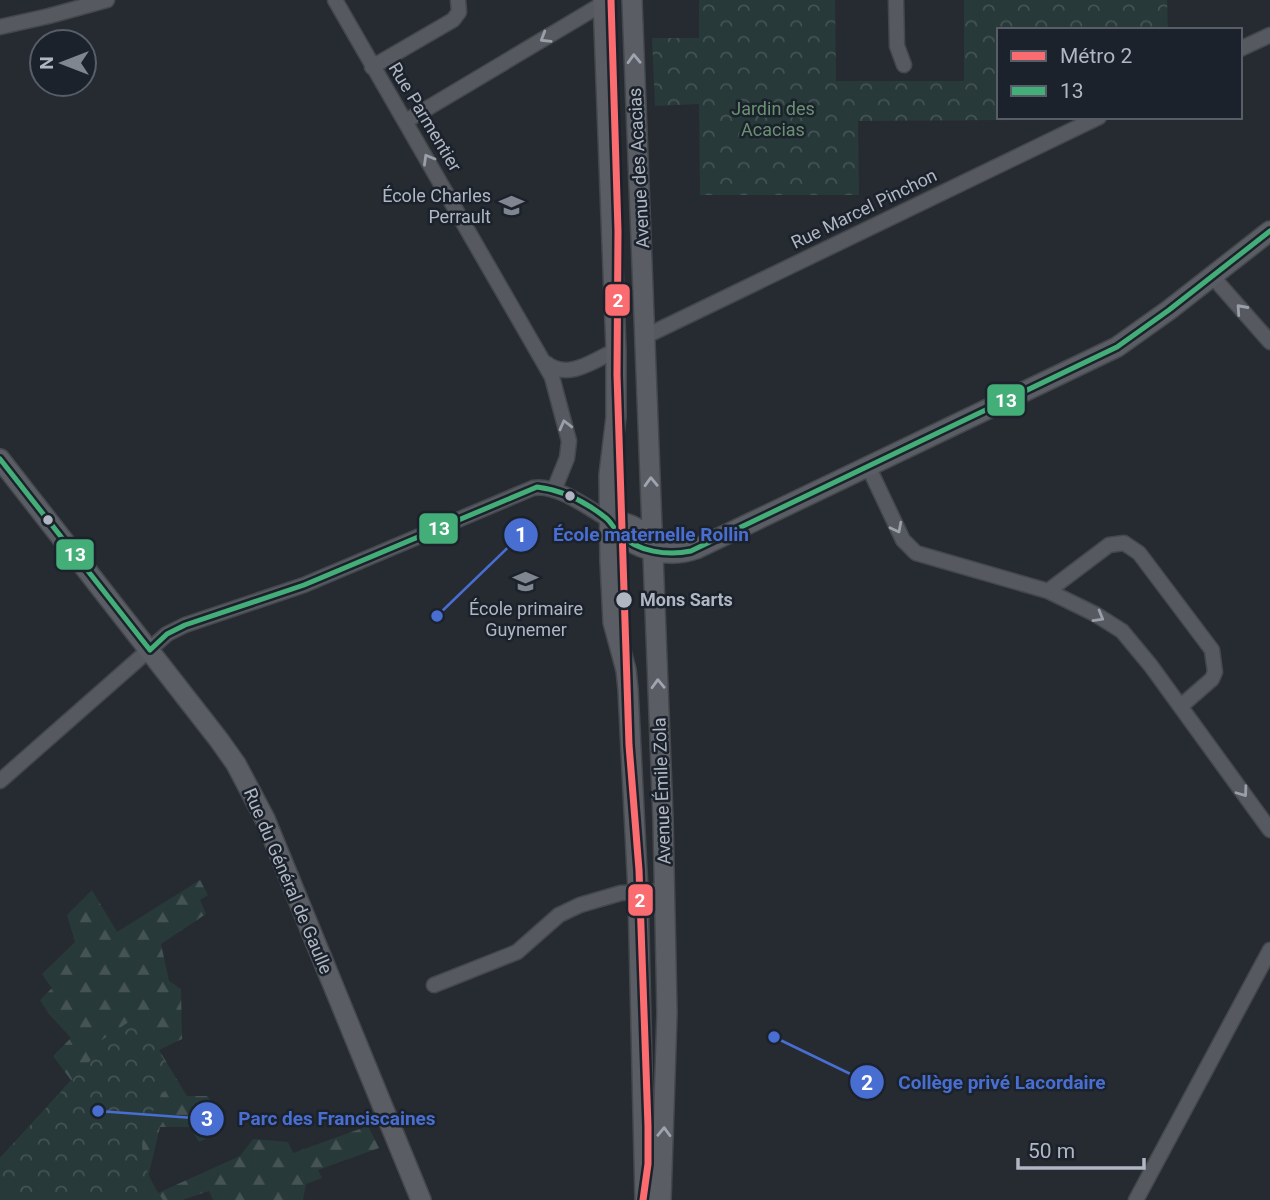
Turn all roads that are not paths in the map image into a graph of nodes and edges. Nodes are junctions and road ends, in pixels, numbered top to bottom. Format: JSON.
{"nodes":[{"id":1,"x":107,"y":0,"type":"edge"},
{"id":2,"x":335,"y":0,"type":"edge"},
{"id":3,"x":458,"y":0,"type":"edge"},
{"id":4,"x":632,"y":0,"type":"edge"},
{"id":5,"x":896,"y":0,"type":"edge"},
{"id":6,"x":605,"y":1,"type":"edge"},
{"id":7,"x":0,"y":27,"type":"edge"},
{"id":8,"x":1270,"y":35,"type":"edge"},
{"id":9,"x":1242,"y":48,"type":"edge"},
{"id":10,"x":904,"y":65,"type":"dead end"},
{"id":11,"x":372,"y":66,"type":"junction"},
{"id":12,"x":1095,"y":119,"type":"edge"},
{"id":13,"x":407,"y":121,"type":"junction"},
{"id":14,"x":1270,"y":231,"type":"edge"},
{"id":15,"x":1212,"y":276,"type":"junction"},
{"id":16,"x":646,"y":336,"type":"junction"},
{"id":17,"x":1270,"y":342,"type":"edge"},
{"id":18,"x":617,"y":349,"type":"junction"},
{"id":19,"x":546,"y":363,"type":"junction"},
{"id":20,"x":0,"y":459,"type":"edge"},
{"id":21,"x":868,"y":466,"type":"junction"},
{"id":22,"x":554,"y":490,"type":"junction"},
{"id":23,"x":609,"y":520,"type":"junction"},
{"id":24,"x":654,"y":550,"type":"junction"},
{"id":25,"x":1048,"y":591,"type":"junction"},
{"id":26,"x":150,"y":650,"type":"junction"},
{"id":27,"x":1181,"y":706,"type":"junction"},
{"id":28,"x":0,"y":781,"type":"edge"},
{"id":29,"x":1270,"y":830,"type":"edge"},
{"id":30,"x":638,"y":891,"type":"junction"},
{"id":31,"x":664,"y":891,"type":"junction"},
{"id":32,"x":1270,"y":950,"type":"edge"},
{"id":33,"x":434,"y":985,"type":"dead end"},
{"id":34,"x":421,"y":1200,"type":"edge"},
{"id":35,"x":645,"y":1200,"type":"edge"},
{"id":36,"x":661,"y":1200,"type":"edge"},
{"id":37,"x":1136,"y":1200,"type":"edge"}],
"edges":[{"from":1,"to":7,"type":"street"},
{"from":2,"to":11,"type":"street","name":"Rue Parmentier"},
{"from":3,"to":11,"type":"street"},
{"from":16,"to":4,"type":"main road","name":"Avenue des Acacias","one_way":true},
{"from":5,"to":10,"type":"street"},
{"from":6,"to":13,"type":"street","one_way":true},
{"from":6,"to":18,"type":"main road","name":"Avenue des Acacias"},
{"from":8,"to":9,"type":"street"},
{"from":11,"to":13,"type":"street","name":"Rue Parmentier"},
{"from":12,"to":16,"type":"street","name":"Rue Marcel Pinchon"},
{"from":19,"to":13,"type":"street","name":"Rue Parmentier","one_way":true},
{"from":14,"to":15,"type":"main road"},
{"from":17,"to":15,"type":"street","one_way":true},
{"from":15,"to":21,"type":"main road"},
{"from":16,"to":18,"type":"main road"},
{"from":24,"to":16,"type":"main road","name":"Avenue des Acacias","one_way":true},
{"from":18,"to":19,"type":"street"},
{"from":18,"to":23,"type":"main road","name":"Avenue des Acacias"},
{"from":22,"to":19,"type":"street","name":"Rue Parmentier","one_way":true},
{"from":20,"to":26,"type":"main road","name":"Rue du Général de Gaulle"},
{"from":21,"to":24,"type":"main road"},
{"from":21,"to":25,"type":"street","one_way":true},
{"from":22,"to":23,"type":"street"},
{"from":22,"to":26,"type":"street"},
{"from":23,"to":24,"type":"main road"},
{"from":23,"to":30,"type":"main road","name":"Avenue Émile Zola"},
{"from":31,"to":24,"type":"main road","name":"Avenue Émile Zola","one_way":true},
{"from":25,"to":27,"type":"street","one_way":true},
{"from":25,"to":27,"type":"street"},
{"from":26,"to":28,"type":"street"},
{"from":26,"to":34,"type":"main road","name":"Rue du Général de Gaulle"},
{"from":27,"to":29,"type":"street","one_way":true},
{"from":30,"to":31,"type":"street"},
{"from":30,"to":33,"type":"street"},
{"from":30,"to":35,"type":"main road","name":"Avenue Émile Zola"},
{"from":36,"to":31,"type":"main road","name":"Avenue Émile Zola","one_way":true},
{"from":32,"to":37,"type":"street"}]}
